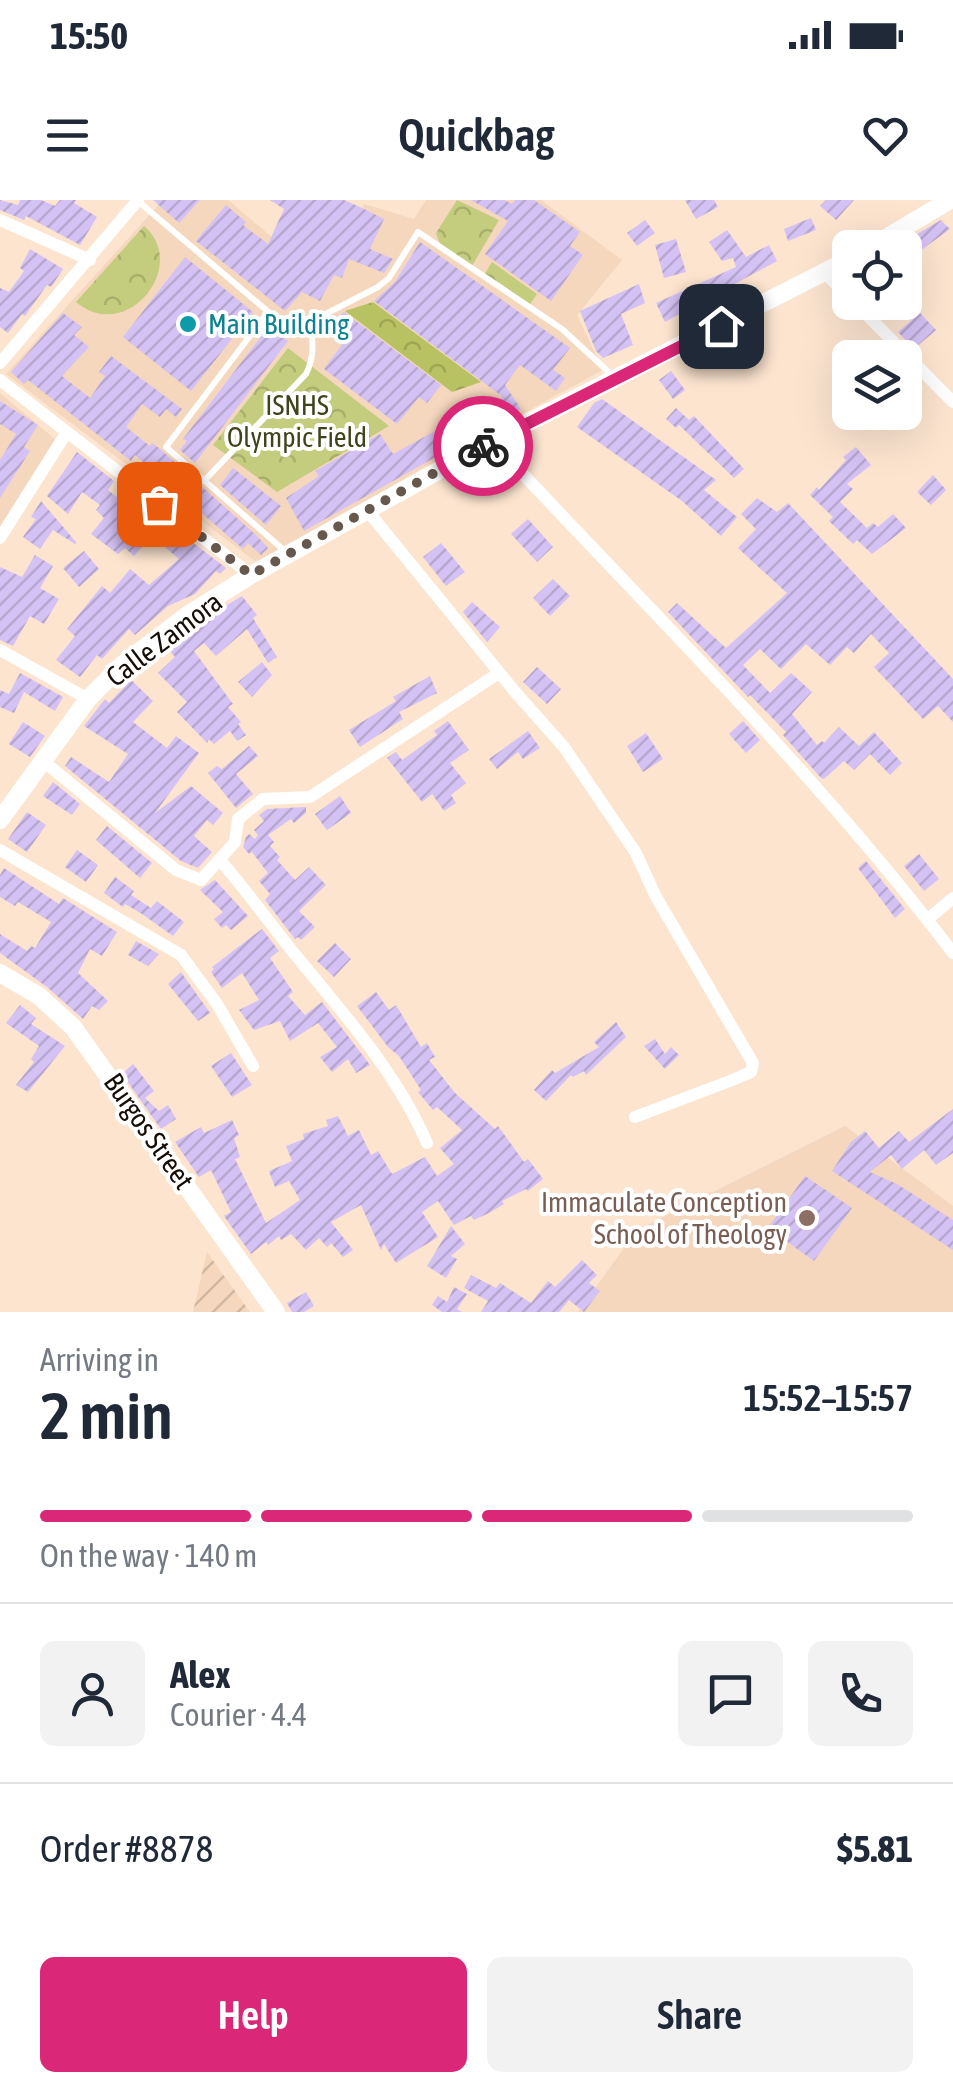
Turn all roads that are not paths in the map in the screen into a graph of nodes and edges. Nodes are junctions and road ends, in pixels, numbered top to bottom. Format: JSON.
{"nodes":[{"id":1,"x":138,"y":200,"type":"edge"},
{"id":2,"x":940,"y":204,"type":"edge"},
{"id":3,"x":0,"y":220,"type":"edge"},
{"id":4,"x":898,"y":230,"type":"edge"},
{"id":5,"x":90,"y":260,"type":"junction"},
{"id":6,"x":832,"y":269,"type":"edge"},
{"id":7,"x":825,"y":273,"type":"junction"},
{"id":8,"x":832,"y":280,"type":"edge"},
{"id":9,"x":268,"y":312,"type":"junction"},
{"id":10,"x":872,"y":320,"type":"edge"},
{"id":11,"x":310,"y":322,"type":"junction"},
{"id":12,"x":0,"y":363,"type":"edge"},
{"id":13,"x":616,"y":379,"type":"junction"},
{"id":14,"x":0,"y":380,"type":"edge"},
{"id":15,"x":953,"y":402,"type":"edge"},
{"id":16,"x":66,"y":432,"type":"junction"},
{"id":17,"x":492,"y":441,"type":"junction"},
{"id":18,"x":204,"y":480,"type":"junction"},
{"id":19,"x":367,"y":510,"type":"junction"},
{"id":20,"x":0,"y":538,"type":"edge"},
{"id":21,"x":289,"y":554,"type":"junction"},
{"id":22,"x":251,"y":575,"type":"junction"},
{"id":23,"x":0,"y":650,"type":"edge"},
{"id":24,"x":499,"y":673,"type":"junction"},
{"id":25,"x":88,"y":699,"type":"junction"},
{"id":26,"x":42,"y":760,"type":"junction"},
{"id":27,"x":0,"y":820,"type":"edge"},
{"id":28,"x":0,"y":850,"type":"edge"},
{"id":29,"x":220,"y":860,"type":"junction"},
{"id":30,"x":953,"y":898,"type":"edge"},
{"id":31,"x":928,"y":919,"type":"junction"},
{"id":32,"x":953,"y":952,"type":"edge"},
{"id":33,"x":0,"y":974,"type":"edge"},
{"id":34,"x":252,"y":1066,"type":"dead end"},
{"id":35,"x":634,"y":1117,"type":"dead end"},
{"id":36,"x":427,"y":1143,"type":"dead end"},
{"id":37,"x":276,"y":1312,"type":"edge"}],
"edges":[{"from":1,"to":5,"type":"street"},
{"from":1,"to":9,"type":"lane"},
{"from":2,"to":4,"type":"street"},
{"from":3,"to":5,"type":"street"},
{"from":5,"to":12,"type":"street"},
{"from":6,"to":7,"type":"street","name":"Calle Zamora"},
{"from":7,"to":8,"type":"street"},
{"from":7,"to":13,"type":"street","name":"Calle Zamora"},
{"from":9,"to":11,"type":"lane"},
{"from":9,"to":18,"type":"lane"},
{"from":10,"to":15,"type":"street"},
{"from":11,"to":13,"type":"lane"},
{"from":11,"to":18,"type":"lane"},
{"from":13,"to":17,"type":"street","name":"Calle Zamora"},
{"from":14,"to":16,"type":"street"},
{"from":16,"to":20,"type":"street"},
{"from":16,"to":22,"type":"street"},
{"from":17,"to":19,"type":"street","name":"Calle Zamora"},
{"from":17,"to":31,"type":"street"},
{"from":18,"to":21,"type":"lane"},
{"from":19,"to":21,"type":"street","name":"Calle Zamora"},
{"from":19,"to":24,"type":"street"},
{"from":21,"to":22,"type":"street","name":"Calle Zamora"},
{"from":22,"to":25,"type":"street","name":"Calle Zamora"},
{"from":23,"to":25,"type":"street"},
{"from":24,"to":29,"type":"street"},
{"from":24,"to":35,"type":"street"},
{"from":25,"to":26,"type":"street","name":"Calle Zamora"},
{"from":26,"to":27,"type":"street","name":"Calle Zamora"},
{"from":26,"to":29,"type":"street"},
{"from":28,"to":34,"type":"street"},
{"from":29,"to":36,"type":"street"},
{"from":30,"to":31,"type":"street"},
{"from":31,"to":32,"type":"street"},
{"from":33,"to":37,"type":"street","name":"Burgos Street"}]}
